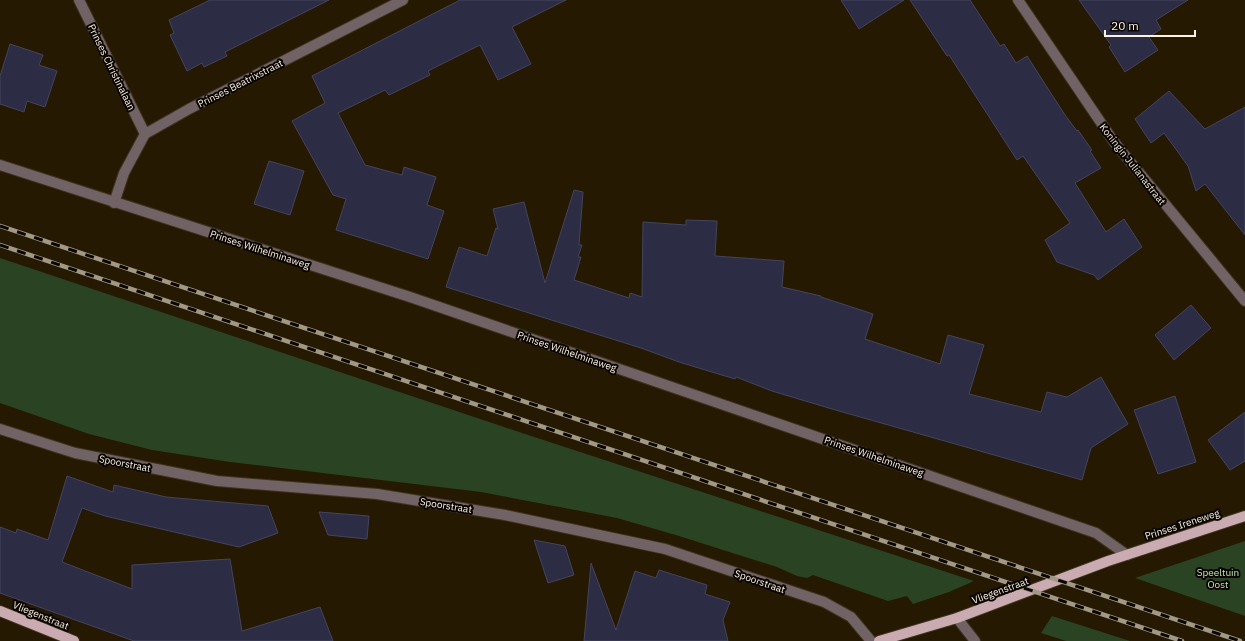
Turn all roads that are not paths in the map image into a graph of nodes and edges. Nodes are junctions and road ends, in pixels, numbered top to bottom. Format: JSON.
{"nodes":[{"id":1,"x":79,"y":0,"type":"edge"},
{"id":2,"x":404,"y":0,"type":"edge"},
{"id":3,"x":1018,"y":0,"type":"edge"},
{"id":4,"x":145,"y":134,"type":"junction"},
{"id":5,"x":0,"y":165,"type":"edge"},
{"id":6,"x":114,"y":203,"type":"junction"},
{"id":7,"x":1245,"y":301,"type":"edge"},
{"id":8,"x":0,"y":429,"type":"edge"},
{"id":9,"x":1245,"y":516,"type":"edge"},
{"id":10,"x":1127,"y":554,"type":"junction"},
{"id":11,"x":0,"y":611,"type":"edge"},
{"id":12,"x":957,"y":618,"type":"junction"},
{"id":13,"x":74,"y":641,"type":"edge"},
{"id":14,"x":871,"y":641,"type":"edge"},
{"id":15,"x":879,"y":641,"type":"edge"},
{"id":16,"x":975,"y":641,"type":"edge"}],
"edges":[{"from":1,"to":4,"type":"street","name":"Prinses Christinalaan"},
{"from":2,"to":4,"type":"street","name":"Prinses Beatrixstraat"},
{"from":3,"to":7,"type":"street","name":"Koningin Julianastraat"},
{"from":4,"to":6,"type":"street"},
{"from":5,"to":6,"type":"street","name":"Prinses Wilhelminaweg"},
{"from":6,"to":10,"type":"street","name":"Prinses Wilhelminaweg"},
{"from":8,"to":14,"type":"street","name":"Spoorstraat"},
{"from":9,"to":10,"type":"main road","name":"Prinses Ireneweg"},
{"from":10,"to":12,"type":"main road","name":"Vliegenstraat"},
{"from":11,"to":13,"type":"main road","name":"Vliegenstraat"},
{"from":12,"to":15,"type":"main road","name":"Vliegenstraat"},
{"from":12,"to":16,"type":"street"}]}
